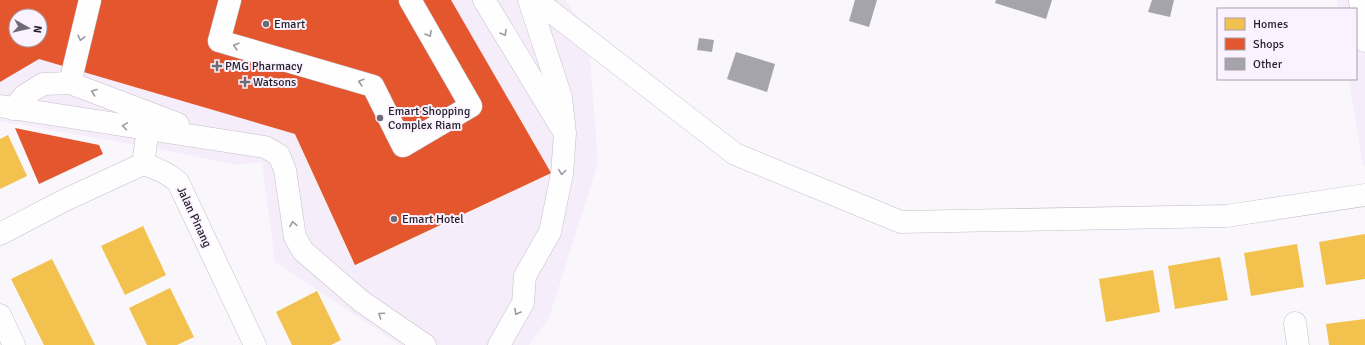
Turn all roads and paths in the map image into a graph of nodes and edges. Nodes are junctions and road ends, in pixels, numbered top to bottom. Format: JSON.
{"nodes":[{"id":1,"x":90,"y":0,"type":"edge"},
{"id":2,"x":230,"y":0,"type":"edge"},
{"id":3,"x":410,"y":0,"type":"edge"},
{"id":4,"x":484,"y":0,"type":"edge"},
{"id":5,"x":529,"y":0,"type":"edge"},
{"id":6,"x":536,"y":0,"type":"edge"},
{"id":7,"x":1360,"y":0,"type":"edge"},
{"id":8,"x":1365,"y":41,"type":"edge"},
{"id":9,"x":70,"y":83,"type":"junction"},
{"id":10,"x":7,"y":108,"type":"edge"},
{"id":11,"x":148,"y":129,"type":"junction"},
{"id":12,"x":565,"y":133,"type":"junction"},
{"id":13,"x":222,"y":141,"type":"junction"},
{"id":14,"x":143,"y":164,"type":"junction"},
{"id":15,"x":1365,"y":195,"type":"edge"},
{"id":16,"x":0,"y":234,"type":"edge"},
{"id":17,"x":0,"y":315,"type":"edge"},
{"id":18,"x":1295,"y":323,"type":"dead end"},
{"id":19,"x":14,"y":345,"type":"edge"},
{"id":20,"x":255,"y":345,"type":"edge"},
{"id":21,"x":425,"y":345,"type":"edge"},
{"id":22,"x":499,"y":345,"type":"edge"},
{"id":23,"x":1298,"y":345,"type":"edge"}],
"edges":[{"from":1,"to":9,"type":"street","one_way":true},
{"from":3,"to":2,"type":"street","one_way":true},
{"from":4,"to":12,"type":"street","one_way":true},
{"from":5,"to":12,"type":"street"},
{"from":6,"to":15,"type":"street"},
{"from":7,"to":8,"type":"street"},
{"from":9,"to":10,"type":"street"},
{"from":13,"to":9,"type":"street","one_way":true},
{"from":11,"to":10,"type":"street","one_way":true},
{"from":11,"to":13,"type":"street"},
{"from":11,"to":14,"type":"street"},
{"from":12,"to":22,"type":"street","one_way":true},
{"from":21,"to":13,"type":"street","one_way":true},
{"from":14,"to":16,"type":"street"},
{"from":14,"to":20,"type":"street","name":"Jalan Pinang"},
{"from":17,"to":19,"type":"street"},
{"from":18,"to":23,"type":"street"}]}
